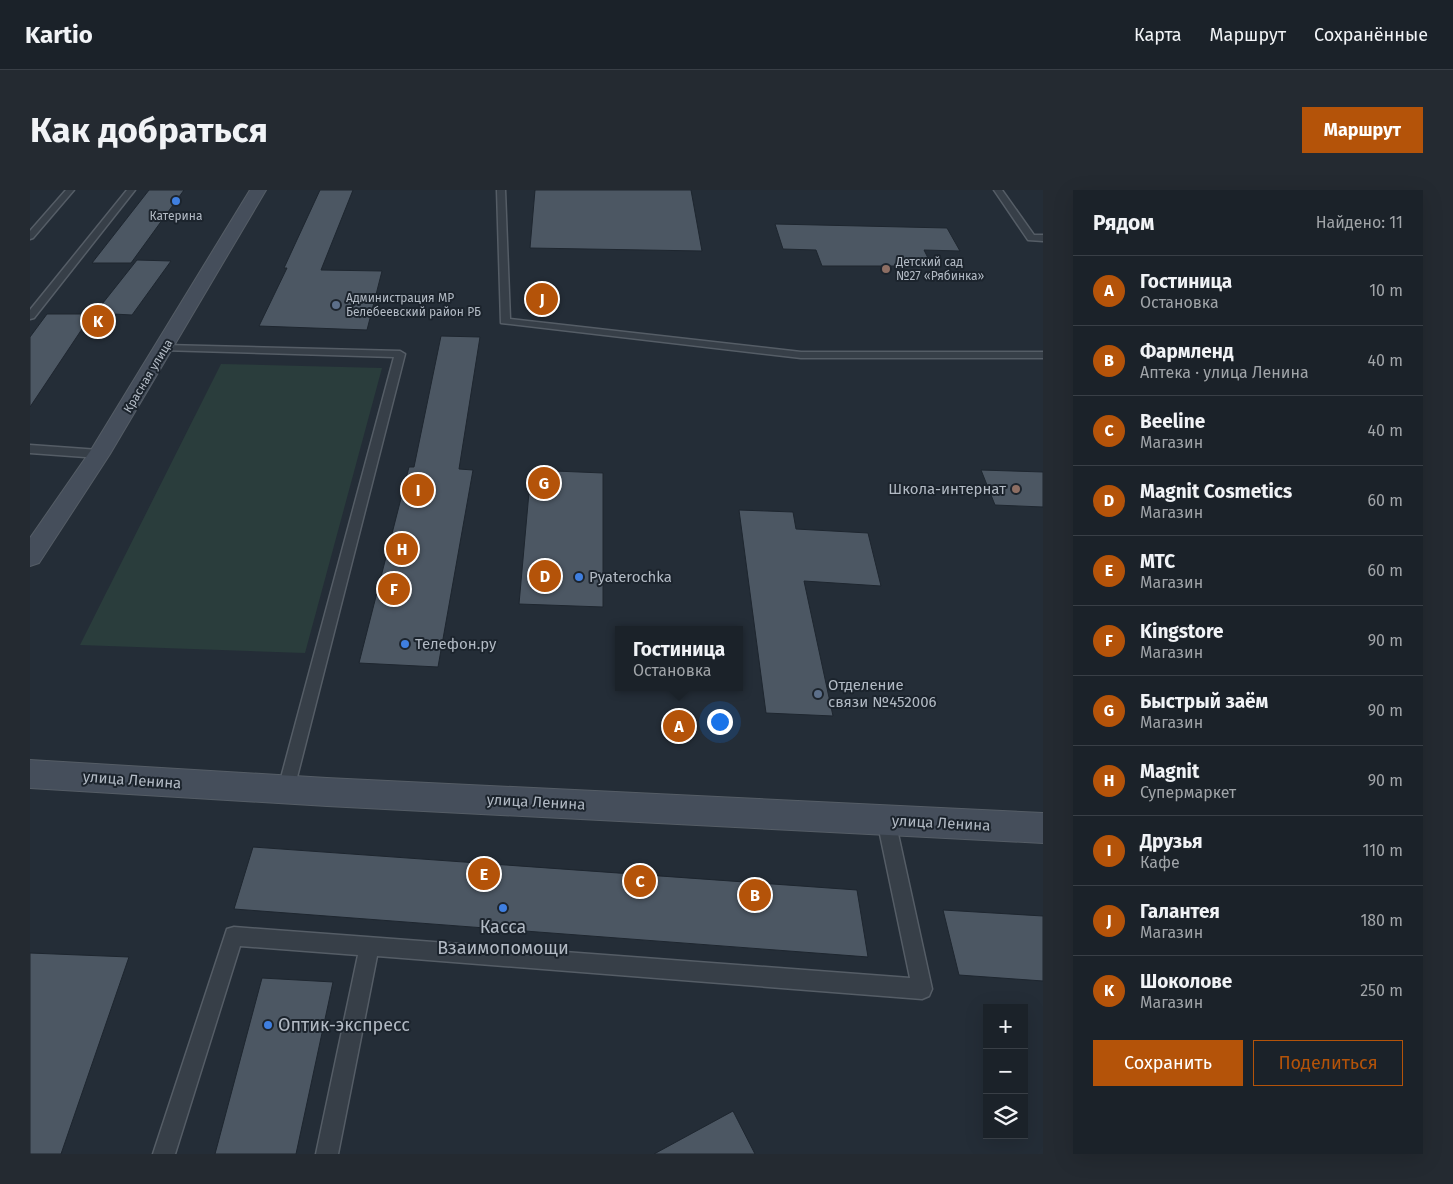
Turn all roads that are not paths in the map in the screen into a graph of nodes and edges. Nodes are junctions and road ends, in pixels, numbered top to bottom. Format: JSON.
{"nodes":[{"id":1,"x":70,"y":190,"type":"edge"},
{"id":2,"x":131,"y":190,"type":"edge"},
{"id":3,"x":258,"y":190,"type":"edge"},
{"id":4,"x":501,"y":190,"type":"edge"},
{"id":5,"x":998,"y":190,"type":"edge"},
{"id":6,"x":30,"y":236,"type":"edge"},
{"id":7,"x":1043,"y":238,"type":"edge"},
{"id":8,"x":30,"y":316,"type":"edge"},
{"id":9,"x":165,"y":348,"type":"junction"},
{"id":10,"x":1043,"y":355,"type":"edge"},
{"id":11,"x":30,"y":449,"type":"edge"},
{"id":12,"x":99,"y":454,"type":"junction"},
{"id":13,"x":30,"y":557,"type":"edge"},
{"id":14,"x":30,"y":774,"type":"edge"},
{"id":15,"x":286,"y":789,"type":"junction"},
{"id":16,"x":886,"y":820,"type":"junction"},
{"id":17,"x":1043,"y":828,"type":"edge"},
{"id":18,"x":369,"y":947,"type":"junction"},
{"id":19,"x":164,"y":1154,"type":"edge"},
{"id":20,"x":328,"y":1154,"type":"edge"}],
"edges":[{"from":1,"to":6,"type":"lane"},
{"from":2,"to":8,"type":"lane"},
{"from":3,"to":9,"type":"street","name":"Красная улица"},
{"from":4,"to":10,"type":"lane"},
{"from":5,"to":7,"type":"lane"},
{"from":9,"to":12,"type":"street","name":"Красная улица"},
{"from":9,"to":15,"type":"lane"},
{"from":11,"to":12,"type":"lane"},
{"from":12,"to":13,"type":"street","name":"Красная улица"},
{"from":14,"to":15,"type":"street","name":"улица Ленина"},
{"from":15,"to":16,"type":"street","name":"улица Ленина"},
{"from":16,"to":17,"type":"street","name":"улица Ленина"},
{"from":16,"to":18,"type":"lane"},
{"from":18,"to":19,"type":"lane"},
{"from":18,"to":20,"type":"lane"}]}
